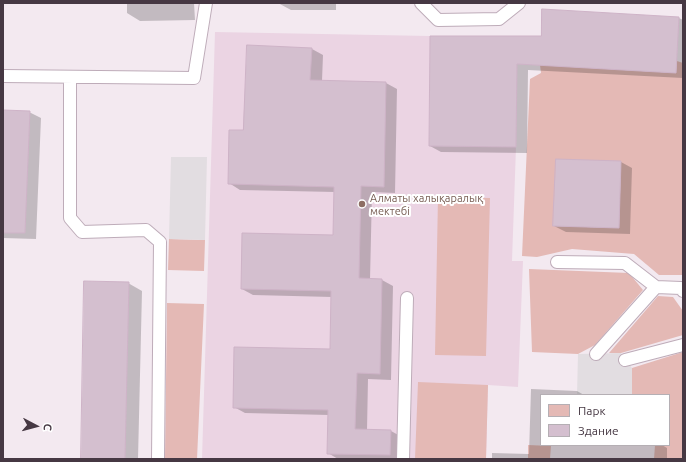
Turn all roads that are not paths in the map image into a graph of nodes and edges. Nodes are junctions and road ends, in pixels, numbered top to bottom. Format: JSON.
{"nodes":[{"id":1,"x":206,"y":3,"type":"edge"},
{"id":2,"x":421,"y":3,"type":"edge"},
{"id":3,"x":519,"y":3,"type":"edge"},
{"id":4,"x":3,"y":76,"type":"edge"},
{"id":5,"x":70,"y":77,"type":"junction"},
{"id":6,"x":557,"y":262,"type":"dead end"},
{"id":7,"x":656,"y":288,"type":"junction"},
{"id":8,"x":683,"y":291,"type":"edge"},
{"id":9,"x":407,"y":298,"type":"dead end"},
{"id":10,"x":683,"y":345,"type":"edge"},
{"id":11,"x":596,"y":354,"type":"dead end"},
{"id":12,"x":625,"y":360,"type":"dead end"},
{"id":13,"x":158,"y":459,"type":"edge"},
{"id":14,"x":403,"y":459,"type":"edge"}],
"edges":[{"from":1,"to":5,"type":"lane"},
{"from":2,"to":3,"type":"lane"},
{"from":4,"to":5,"type":"lane"},
{"from":5,"to":13,"type":"lane"},
{"from":6,"to":7,"type":"lane"},
{"from":7,"to":8,"type":"lane"},
{"from":7,"to":11,"type":"lane"},
{"from":9,"to":14,"type":"lane"},
{"from":10,"to":12,"type":"lane"}]}
